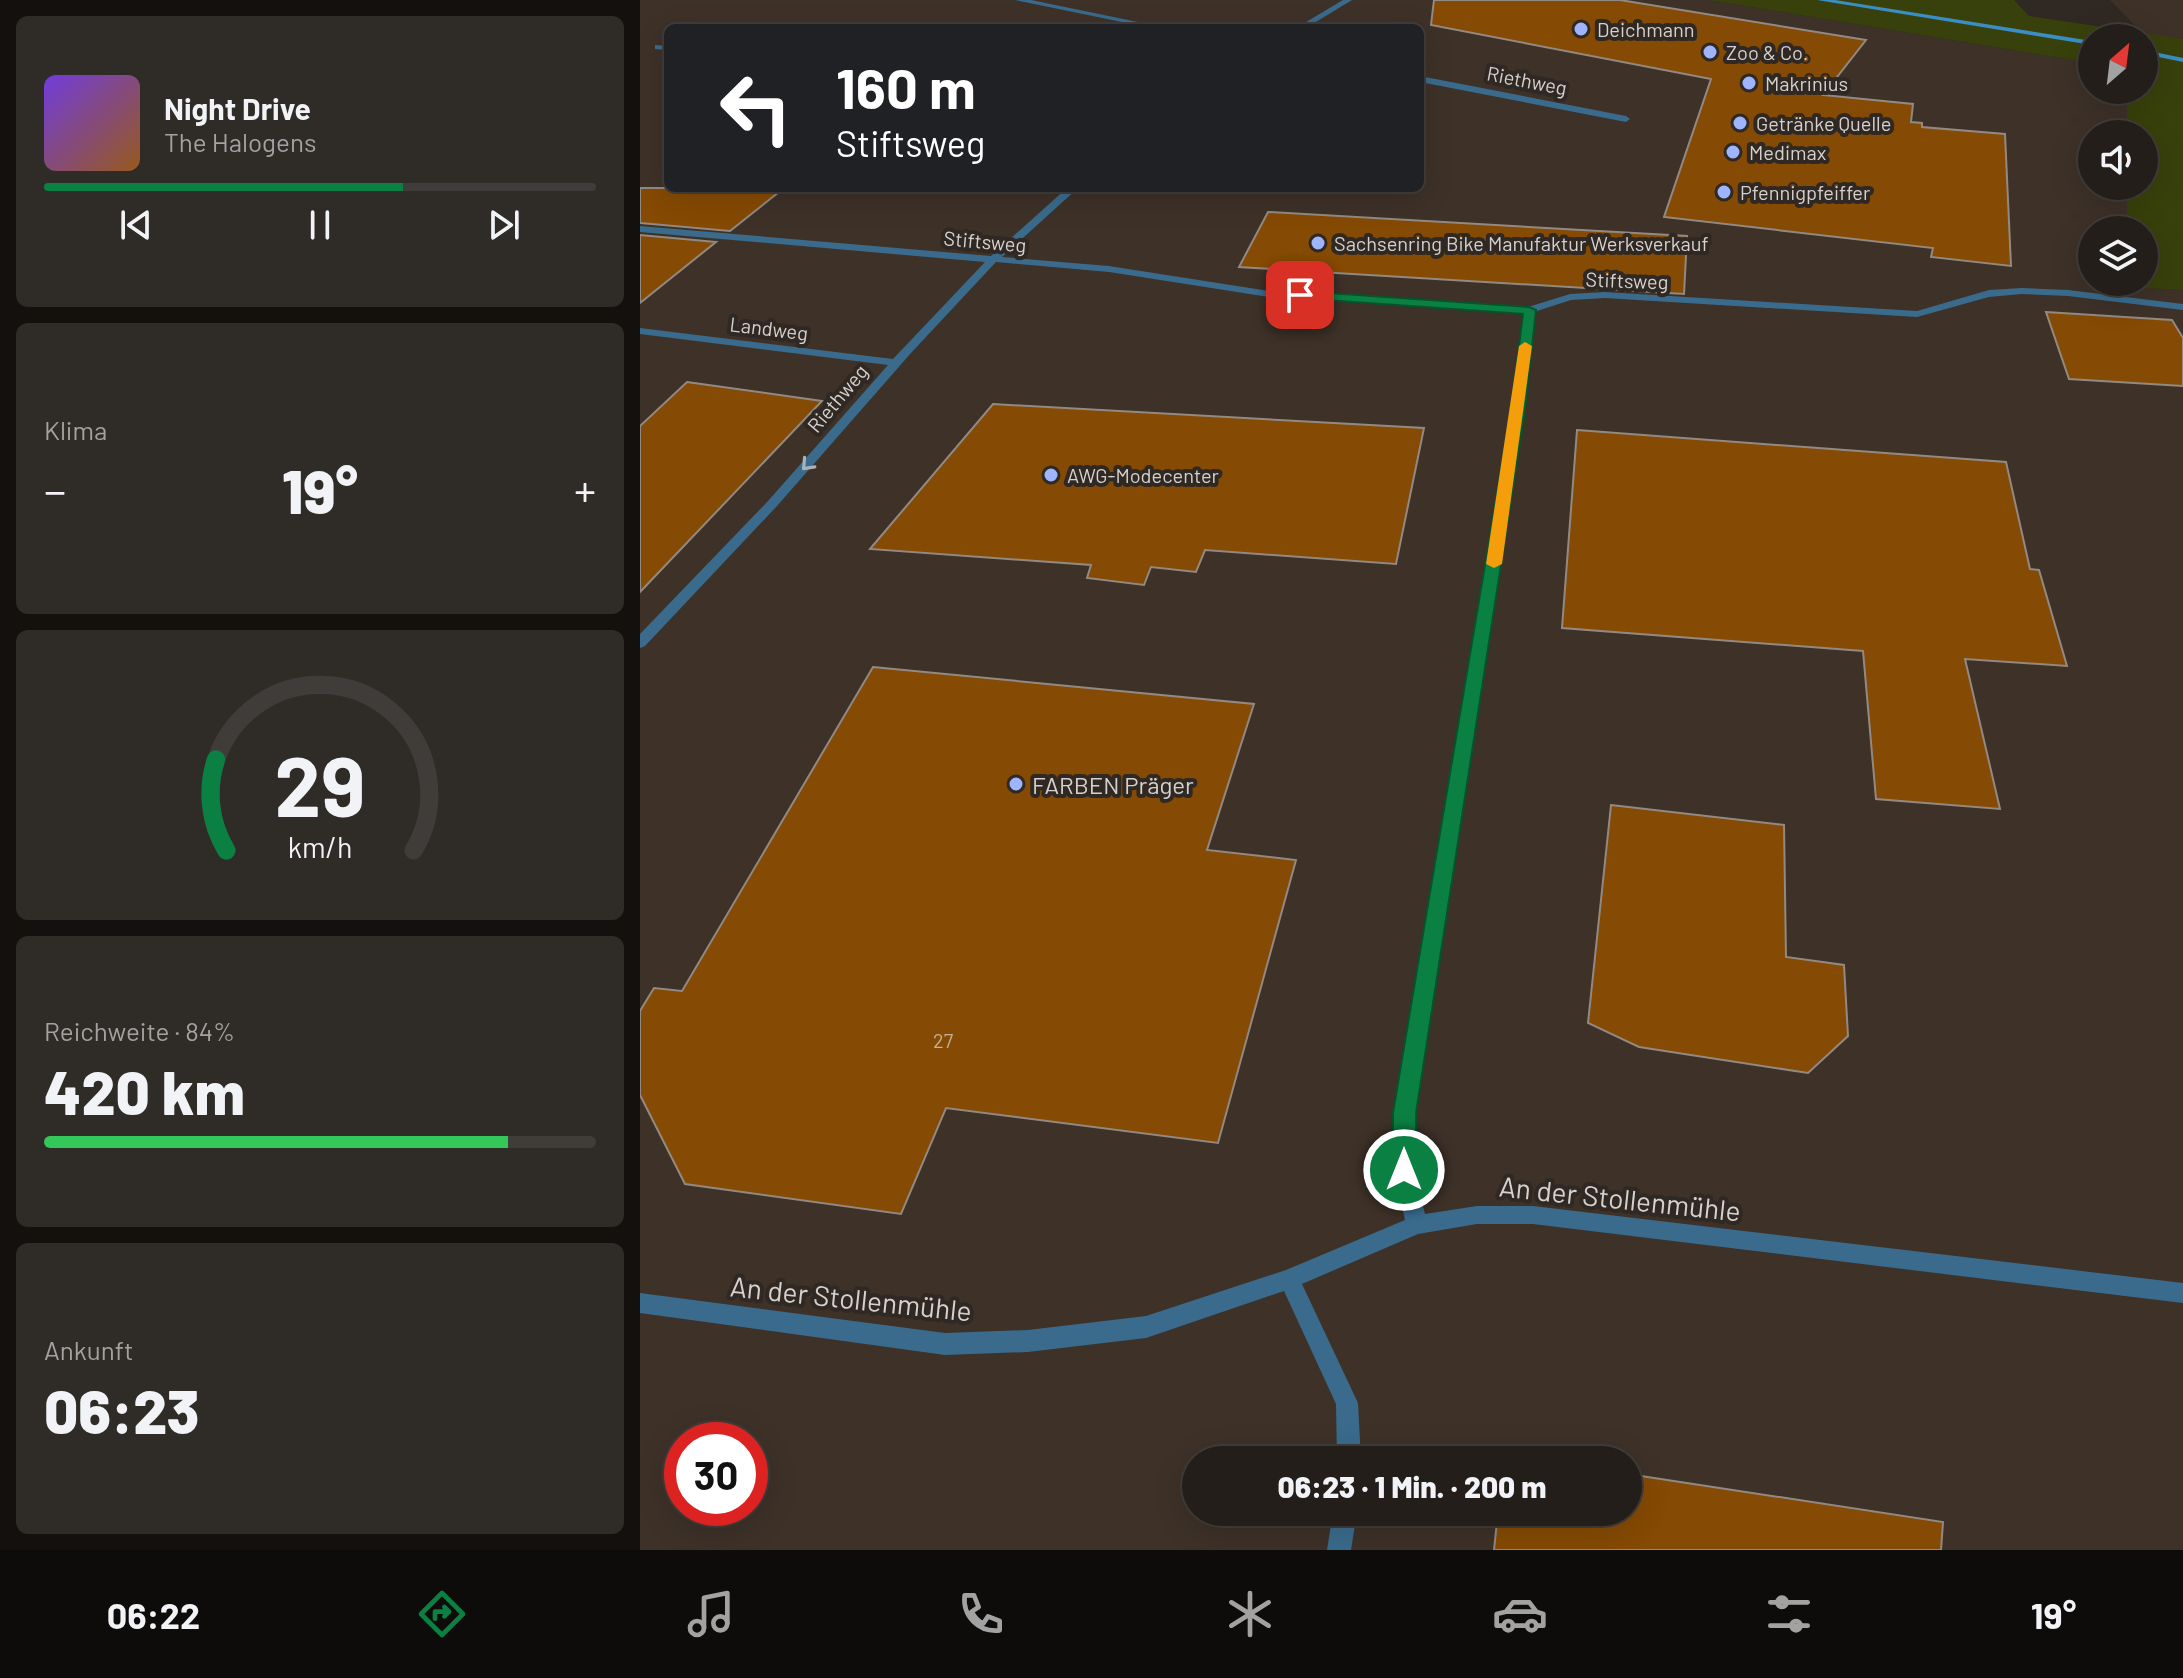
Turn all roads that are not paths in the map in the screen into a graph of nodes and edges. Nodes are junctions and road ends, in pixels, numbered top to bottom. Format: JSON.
{"nodes":[{"id":1,"x":1019,"y":0,"type":"edge"},
{"id":2,"x":1348,"y":0,"type":"edge"},
{"id":3,"x":1821,"y":0,"type":"edge"},
{"id":4,"x":1142,"y":24,"type":"edge"},
{"id":5,"x":1307,"y":24,"type":"edge"},
{"id":6,"x":2078,"y":41,"type":"edge"},
{"id":7,"x":2158,"y":55,"type":"edge"},
{"id":8,"x":2183,"y":60,"type":"edge"},
{"id":9,"x":1424,"y":80,"type":"edge"},
{"id":10,"x":1626,"y":119,"type":"dead end"},
{"id":11,"x":1068,"y":192,"type":"edge"},
{"id":12,"x":640,"y":229,"type":"edge"},
{"id":13,"x":994,"y":260,"type":"junction"},
{"id":14,"x":2183,"y":307,"type":"edge"},
{"id":15,"x":1529,"y":310,"type":"junction"},
{"id":16,"x":640,"y":331,"type":"edge"},
{"id":17,"x":893,"y":362,"type":"junction"},
{"id":18,"x":640,"y":643,"type":"edge"},
{"id":19,"x":1417,"y":1225,"type":"junction"},
{"id":20,"x":1289,"y":1279,"type":"junction"},
{"id":21,"x":2183,"y":1293,"type":"edge"},
{"id":22,"x":640,"y":1303,"type":"edge"},
{"id":23,"x":1349,"y":1446,"type":"edge"},
{"id":24,"x":1343,"y":1526,"type":"edge"},
{"id":25,"x":1339,"y":1550,"type":"edge"}],
"edges":[{"from":1,"to":4,"type":"street"},
{"from":2,"to":5,"type":"street"},
{"from":3,"to":6,"type":"main road"},
{"from":7,"to":8,"type":"main road"},
{"from":9,"to":10,"type":"street","name":"Riethweg"},
{"from":11,"to":13,"type":"street","name":"Riethweg"},
{"from":12,"to":13,"type":"street","name":"Stiftsweg"},
{"from":13,"to":15,"type":"street","name":"Stiftsweg"},
{"from":13,"to":17,"type":"street","name":"Riethweg"},
{"from":14,"to":15,"type":"street","name":"Stiftsweg"},
{"from":15,"to":19,"type":"street"},
{"from":16,"to":17,"type":"street","name":"Landweg"},
{"from":17,"to":18,"type":"street","name":"Riethweg","one_way":true},
{"from":19,"to":20,"type":"street","name":"An der Stollenmühle"},
{"from":19,"to":21,"type":"street","name":"An der Stollenmühle"},
{"from":20,"to":22,"type":"street","name":"An der Stollenmühle"},
{"from":20,"to":23,"type":"street"},
{"from":24,"to":25,"type":"street"}]}
